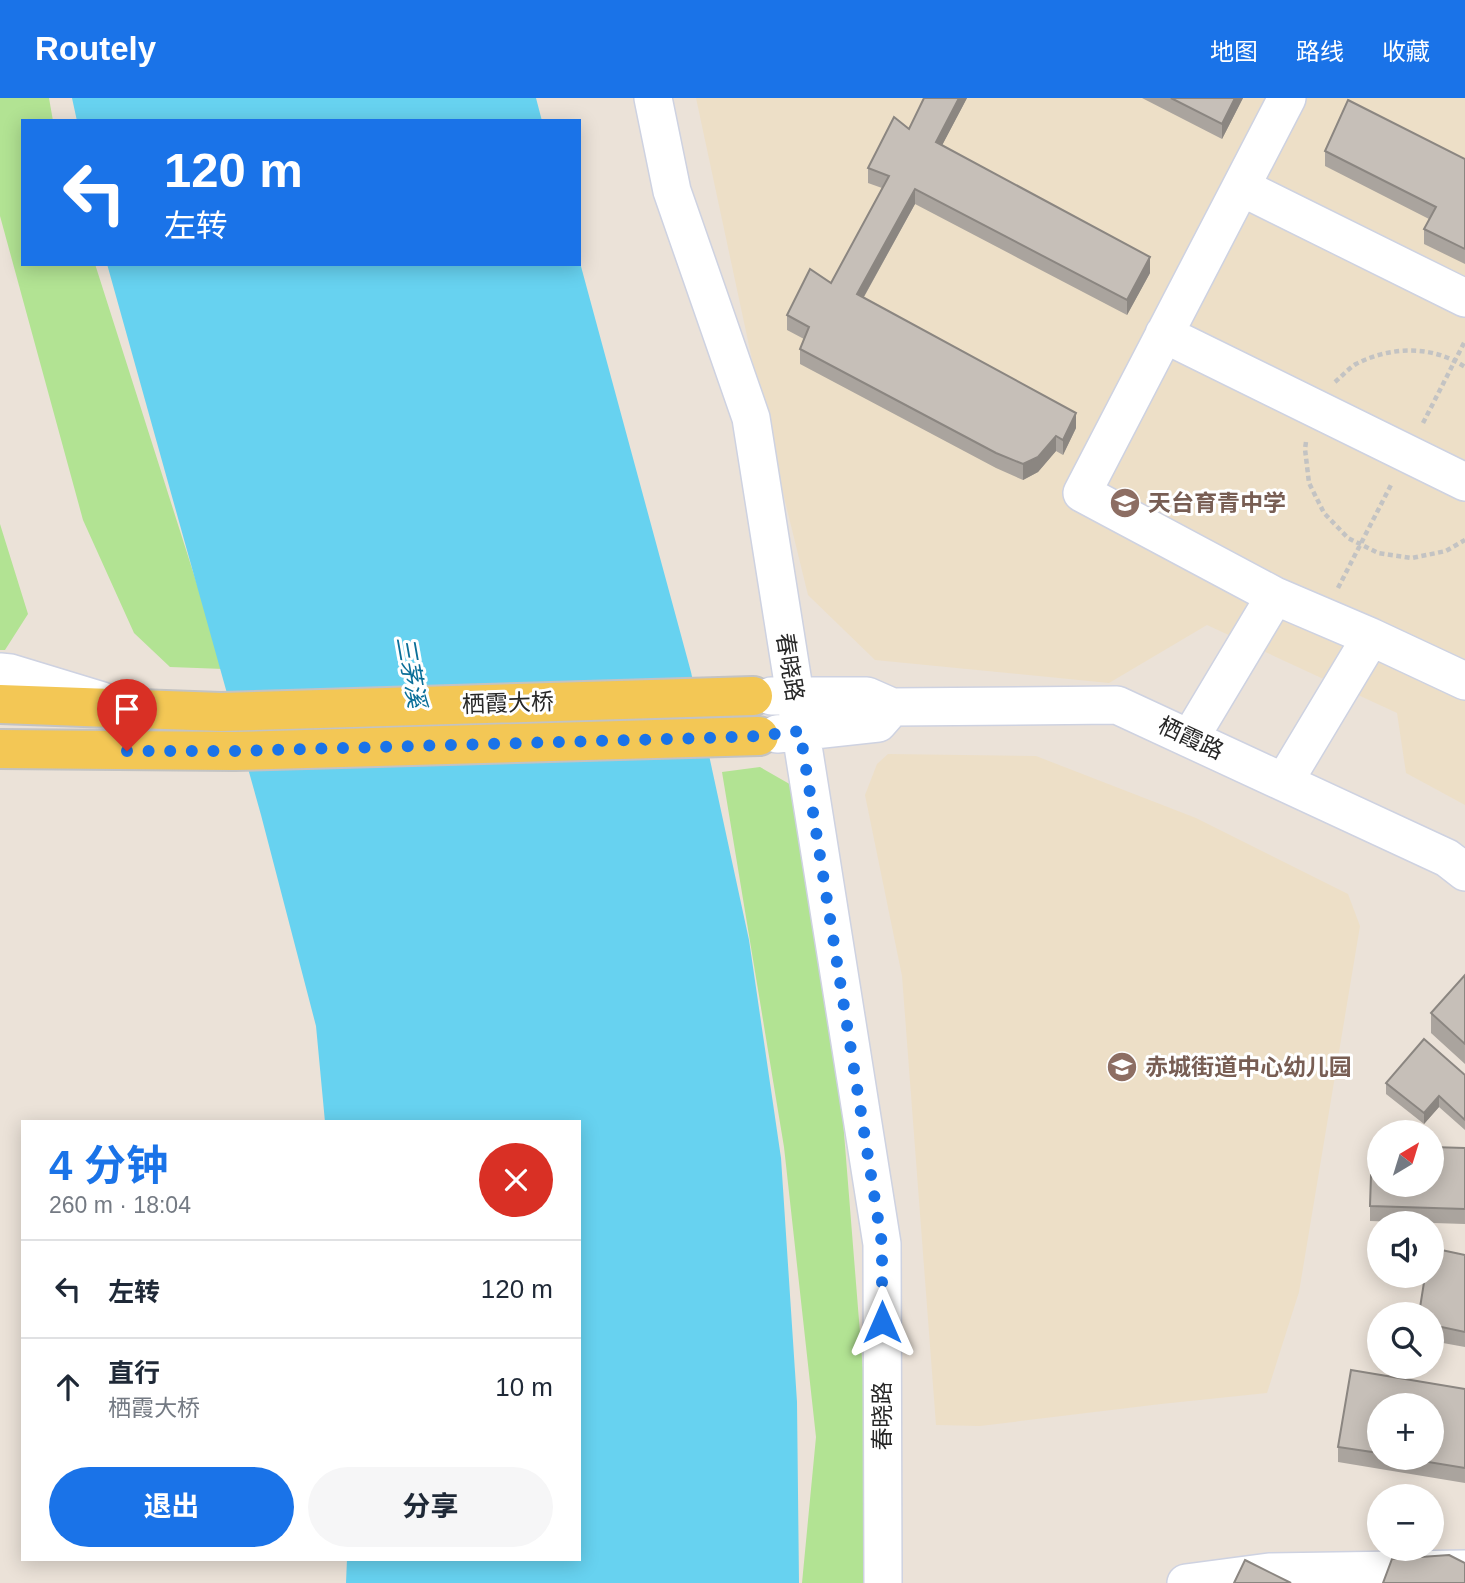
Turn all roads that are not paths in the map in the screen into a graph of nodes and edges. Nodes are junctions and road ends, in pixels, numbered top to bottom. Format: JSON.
{"nodes":[{"id":1,"x":653,"y":98,"type":"edge"},
{"id":2,"x":1287,"y":98,"type":"edge"},
{"id":3,"x":1241,"y":187,"type":"junction"},
{"id":4,"x":1465,"y":298,"type":"edge"},
{"id":5,"x":1164,"y":334,"type":"junction"},
{"id":6,"x":1465,"y":482,"type":"edge"},
{"id":7,"x":1275,"y":596,"type":"junction"},
{"id":8,"x":1371,"y":637,"type":"junction"},
{"id":9,"x":0,"y":672,"type":"edge"},
{"id":10,"x":1465,"y":681,"type":"edge"},
{"id":11,"x":752,"y":696,"type":"joint"},
{"id":12,"x":794,"y":696,"type":"junction"},
{"id":13,"x":0,"y":704,"type":"edge"},
{"id":14,"x":892,"y":707,"type":"junction"},
{"id":15,"x":127,"y":708,"type":"junction"},
{"id":16,"x":800,"y":731,"type":"junction"},
{"id":17,"x":759,"y":736,"type":"joint"},
{"id":18,"x":1190,"y":738,"type":"junction"},
{"id":19,"x":0,"y":750,"type":"edge"},
{"id":20,"x":1284,"y":782,"type":"junction"},
{"id":21,"x":1465,"y":872,"type":"edge"},
{"id":22,"x":1465,"y":1569,"type":"edge"},
{"id":23,"x":1280,"y":1578,"type":"edge"},
{"id":24,"x":883,"y":1583,"type":"edge"},
{"id":25,"x":1186,"y":1583,"type":"edge"}],
"edges":[{"from":1,"to":12,"type":"street","name":"春晓路"},
{"from":2,"to":3,"type":"street"},
{"from":3,"to":4,"type":"street"},
{"from":3,"to":5,"type":"street"},
{"from":5,"to":6,"type":"street"},
{"from":5,"to":7,"type":"street"},
{"from":7,"to":8,"type":"street"},
{"from":7,"to":18,"type":"street"},
{"from":8,"to":10,"type":"street"},
{"from":8,"to":20,"type":"street"},
{"from":9,"to":15,"type":"street"},
{"from":11,"to":12,"type":"street"},
{"from":11,"to":15,"type":"main road","name":"栖霞大桥"},
{"from":12,"to":14,"type":"street"},
{"from":12,"to":16,"type":"street","name":"春晓路"},
{"from":13,"to":15,"type":"main road","name":"栖霞大桥"},
{"from":14,"to":16,"type":"street"},
{"from":14,"to":18,"type":"street","name":"栖霞路"},
{"from":16,"to":17,"type":"street"},
{"from":16,"to":24,"type":"street","name":"春晓路"},
{"from":17,"to":19,"type":"main road","name":"栖霞大桥"},
{"from":18,"to":20,"type":"street","name":"栖霞路"},
{"from":20,"to":21,"type":"street","name":"栖霞路"},
{"from":22,"to":23,"type":"street"},
{"from":23,"to":25,"type":"street"}]}
